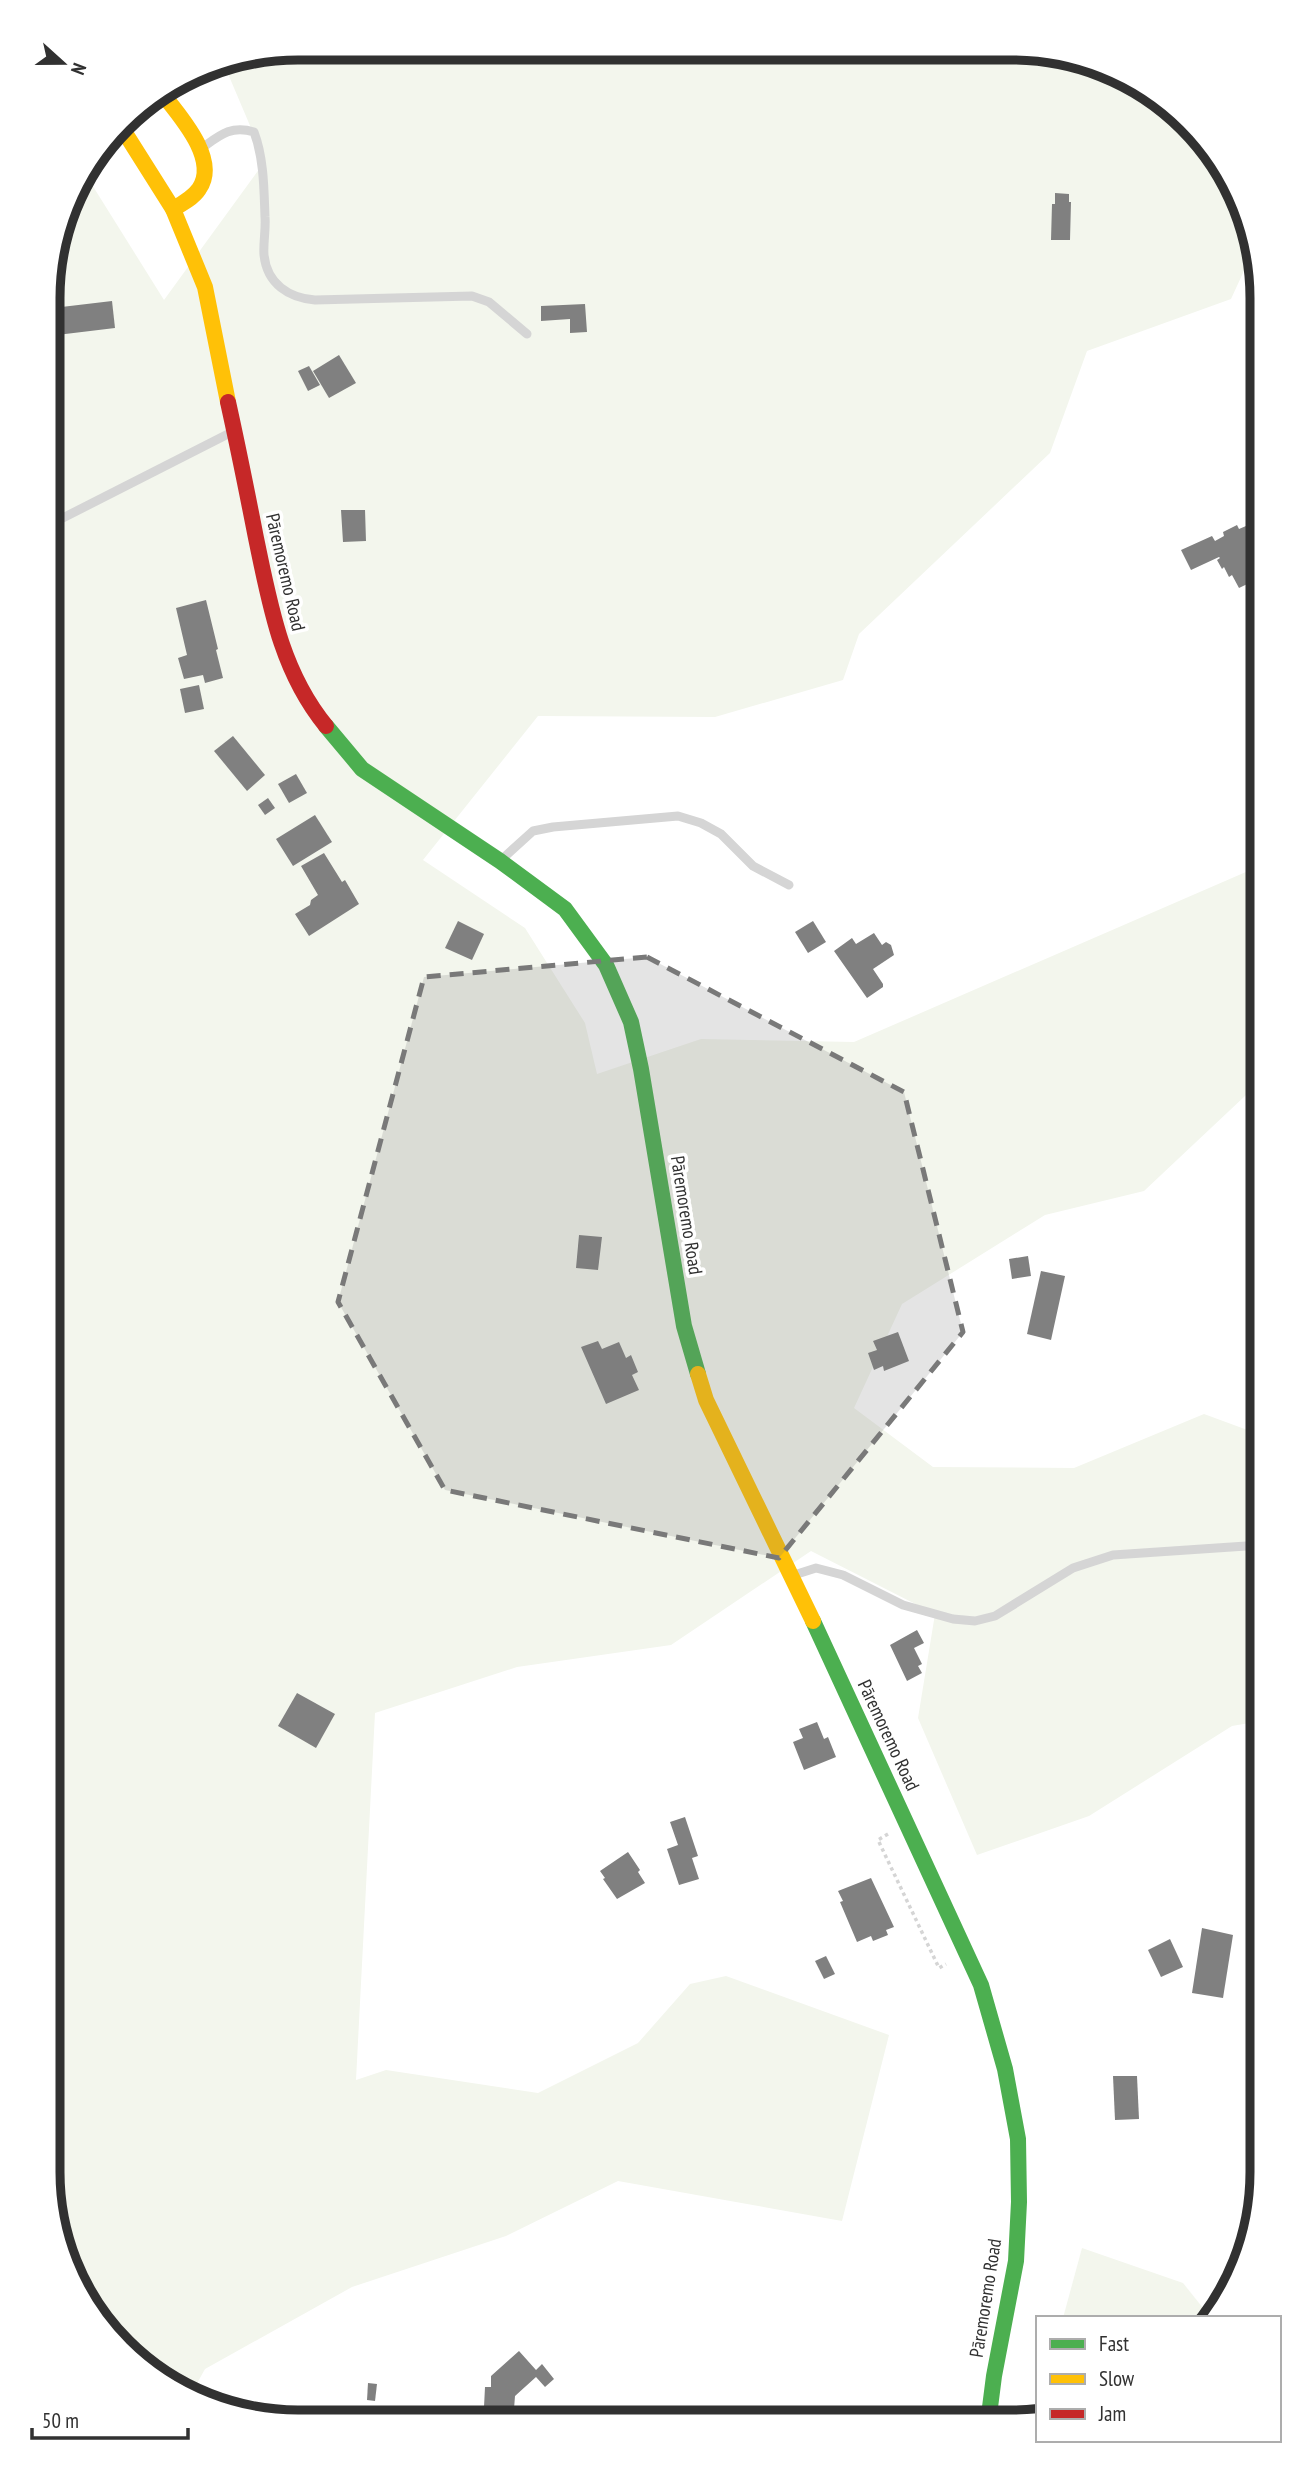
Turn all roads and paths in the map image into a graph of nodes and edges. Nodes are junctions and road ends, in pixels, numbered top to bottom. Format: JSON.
{"nodes":[{"id":1,"x":166,"y":99,"type":"edge"},
{"id":2,"x":126,"y":134,"type":"edge"},
{"id":3,"x":201,"y":149,"type":"junction"},
{"id":4,"x":173,"y":209,"type":"junction"},
{"id":5,"x":527,"y":334,"type":"dead end"},
{"id":6,"x":235,"y":430,"type":"junction"},
{"id":7,"x":60,"y":519,"type":"edge"},
{"id":8,"x":500,"y":861,"type":"junction"},
{"id":9,"x":789,"y":884,"type":"dead end"},
{"id":10,"x":1249,"y":1546,"type":"edge"},
{"id":11,"x":792,"y":1576,"type":"junction"},
{"id":12,"x":907,"y":1824,"type":"junction"},
{"id":13,"x":967,"y":1954,"type":"junction"},
{"id":14,"x":990,"y":2410,"type":"edge"}],
"edges":[{"from":1,"to":3,"type":"street"},
{"from":2,"to":4,"type":"street","name":"Pāremoremo Road"},
{"from":3,"to":4,"type":"street"},
{"from":3,"to":5,"type":"lane"},
{"from":4,"to":6,"type":"street","name":"Pāremoremo Road"},
{"from":6,"to":7,"type":"lane"},
{"from":6,"to":8,"type":"street","name":"Pāremoremo Road"},
{"from":8,"to":9,"type":"lane"},
{"from":8,"to":11,"type":"street","name":"Pāremoremo Road"},
{"from":10,"to":11,"type":"lane"},
{"from":11,"to":12,"type":"street","name":"Pāremoremo Road"},
{"from":12,"to":13,"type":"street","name":"Pāremoremo Road"},
{"from":12,"to":13,"type":"path"},
{"from":13,"to":14,"type":"street","name":"Pāremoremo Road"}]}
